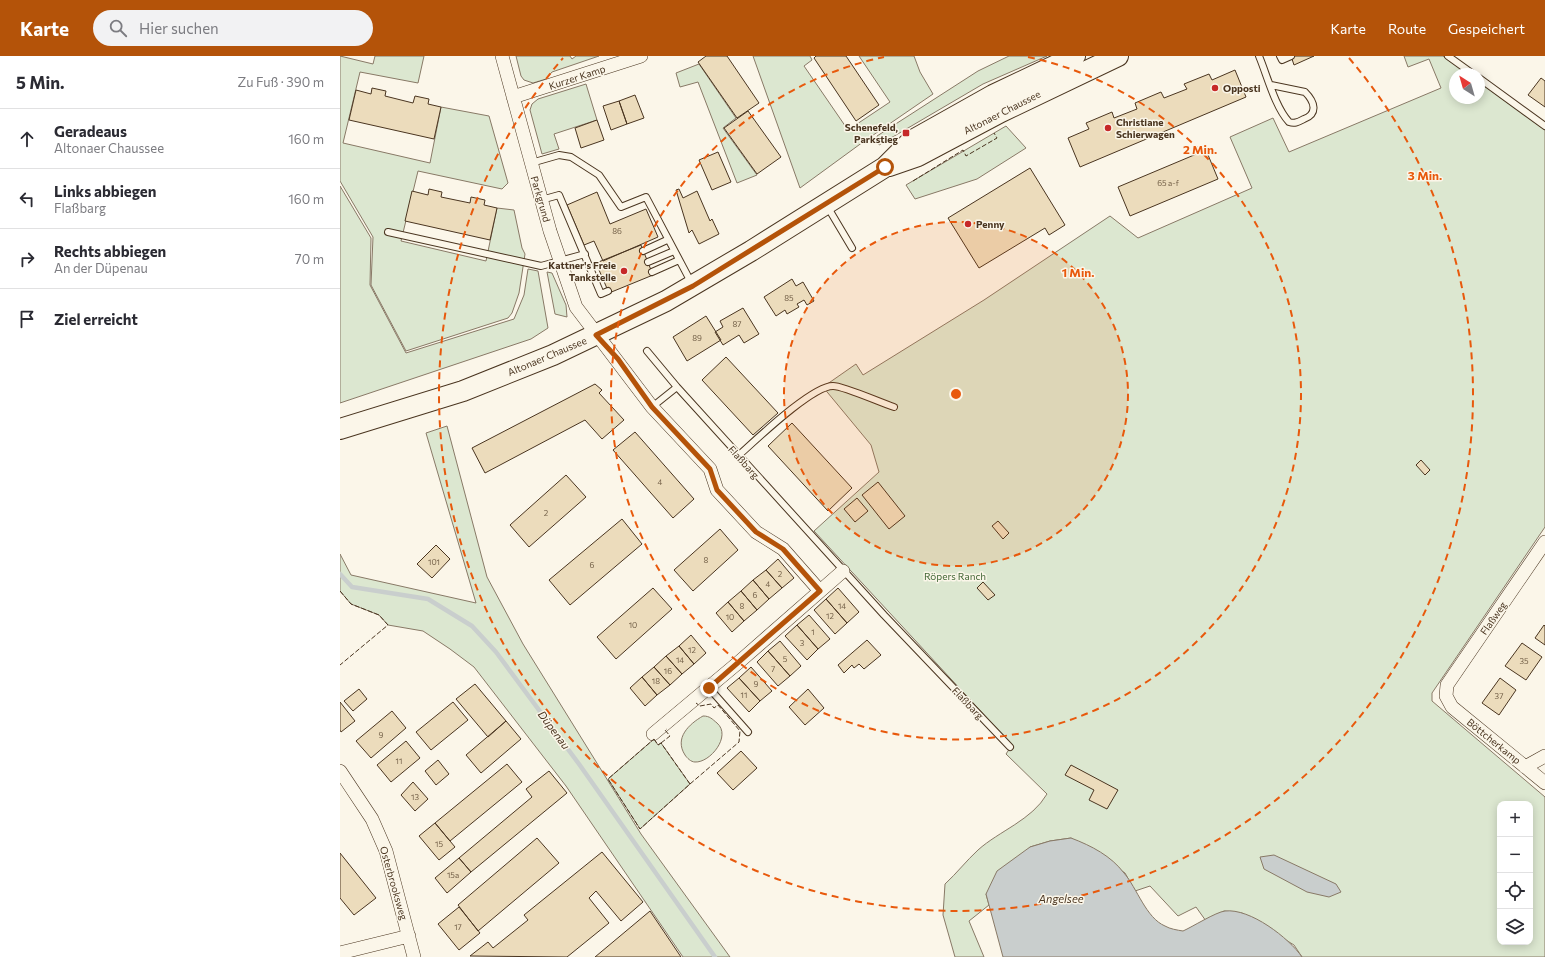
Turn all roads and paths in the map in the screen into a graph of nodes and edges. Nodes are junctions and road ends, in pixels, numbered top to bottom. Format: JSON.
{"nodes":[{"id":1,"x":502,"y":56,"type":"edge"},
{"id":2,"x":641,"y":56,"type":"edge"},
{"id":3,"x":1075,"y":56,"type":"edge"},
{"id":4,"x":1118,"y":56,"type":"edge"},
{"id":5,"x":1259,"y":56,"type":"edge"},
{"id":6,"x":1280,"y":56,"type":"edge"},
{"id":7,"x":1291,"y":56,"type":"edge"},
{"id":8,"x":1448,"y":56,"type":"edge"},
{"id":9,"x":1465,"y":68,"type":"edge"},
{"id":10,"x":1485,"y":82,"type":"edge"},
{"id":11,"x":1271,"y":85,"type":"junction"},
{"id":12,"x":513,"y":97,"type":"junction"},
{"id":13,"x":1545,"y":126,"type":"edge"},
{"id":14,"x":531,"y":163,"type":"junction"},
{"id":15,"x":885,"y":167,"type":"junction"},
{"id":16,"x":541,"y":200,"type":"junction"},
{"id":17,"x":826,"y":205,"type":"junction"},
{"id":18,"x":388,"y":232,"type":"dead end"},
{"id":19,"x":667,"y":240,"type":"junction"},
{"id":20,"x":852,"y":248,"type":"dead end"},
{"id":21,"x":643,"y":251,"type":"dead end"},
{"id":22,"x":674,"y":251,"type":"junction"},
{"id":23,"x":585,"y":254,"type":"junction"},
{"id":24,"x":560,"y":260,"type":"junction"},
{"id":25,"x":679,"y":260,"type":"junction"},
{"id":26,"x":648,"y":262,"type":"dead end"},
{"id":27,"x":600,"y":271,"type":"dead end"},
{"id":28,"x":652,"y":272,"type":"dead end"},
{"id":29,"x":593,"y":274,"type":"junction"},
{"id":30,"x":604,"y":281,"type":"dead end"},
{"id":31,"x":597,"y":284,"type":"junction"},
{"id":32,"x":693,"y":286,"type":"junction"},
{"id":33,"x":608,"y":291,"type":"dead end"},
{"id":34,"x":596,"y":335,"type":"junction"},
{"id":35,"x":647,"y":351,"type":"dead end"},
{"id":36,"x":677,"y":387,"type":"junction"},
{"id":37,"x":652,"y":407,"type":"junction"},
{"id":38,"x":894,"y":407,"type":"dead end"},
{"id":39,"x":340,"y":429,"type":"edge"},
{"id":40,"x":738,"y":455,"type":"junction"},
{"id":41,"x":1545,"y":542,"type":"edge"},
{"id":42,"x":843,"y":571,"type":"junction"},
{"id":43,"x":820,"y":591,"type":"junction"},
{"id":44,"x":709,"y":688,"type":"junction"},
{"id":45,"x":1446,"y":696,"type":"joint"},
{"id":46,"x":748,"y":732,"type":"dead end"},
{"id":47,"x":653,"y":734,"type":"dead end"},
{"id":48,"x":1010,"y":747,"type":"dead end"},
{"id":49,"x":1545,"y":756,"type":"edge"},
{"id":50,"x":1525,"y":766,"type":"junction"},
{"id":51,"x":340,"y":771,"type":"edge"},
{"id":52,"x":1545,"y":783,"type":"edge"},
{"id":53,"x":409,"y":936,"type":"junction"},
{"id":54,"x":340,"y":953,"type":"edge"},
{"id":55,"x":414,"y":957,"type":"edge"}],
"edges":[{"from":1,"to":12,"type":"street","name":"Parkgrund"},
{"from":2,"to":12,"type":"street","name":"Kurzer Kamp"},
{"from":3,"to":15,"type":"main road","name":"Altonaer Chaussee"},
{"from":4,"to":15,"type":"main road","name":"Altonaer Chaussee"},
{"from":5,"to":11,"type":"lane"},
{"from":6,"to":7,"type":"lane"},
{"from":8,"to":9,"type":"lane"},
{"from":10,"to":13,"type":"lane"},
{"from":11,"to":11,"type":"lane"},
{"from":12,"to":14,"type":"street","name":"Parkgrund"},
{"from":14,"to":16,"type":"street","name":"Parkgrund"},
{"from":14,"to":19,"type":"lane"},
{"from":15,"to":17,"type":"main road","name":"Altonaer Chaussee"},
{"from":16,"to":23,"type":"lane"},
{"from":16,"to":24,"type":"street","name":"Parkgrund"},
{"from":17,"to":20,"type":"lane"},
{"from":17,"to":32,"type":"main road","name":"Altonaer Chaussee"},
{"from":18,"to":24,"type":"lane"},
{"from":19,"to":21,"type":"lane"},
{"from":19,"to":22,"type":"lane"},
{"from":22,"to":25,"type":"lane"},
{"from":22,"to":26,"type":"lane"},
{"from":23,"to":24,"type":"lane"},
{"from":23,"to":29,"type":"lane"},
{"from":24,"to":34,"type":"street","name":"Parkgrund"},
{"from":25,"to":28,"type":"lane"},
{"from":25,"to":32,"type":"lane"},
{"from":27,"to":29,"type":"lane"},
{"from":29,"to":31,"type":"lane"},
{"from":30,"to":31,"type":"lane"},
{"from":31,"to":33,"type":"lane"},
{"from":32,"to":34,"type":"main road","name":"Altonaer Chaussee"},
{"from":34,"to":37,"type":"street"},
{"from":34,"to":39,"type":"main road","name":"Altonaer Chaussee"},
{"from":35,"to":36,"type":"lane","name":"Flaßbarg"},
{"from":36,"to":37,"type":"lane"},
{"from":36,"to":40,"type":"lane","name":"Flaßbarg"},
{"from":37,"to":43,"type":"street"},
{"from":38,"to":40,"type":"lane"},
{"from":40,"to":42,"type":"lane","name":"Flaßbarg"},
{"from":41,"to":45,"type":"street","name":"Flaßweg"},
{"from":42,"to":43,"type":"street"},
{"from":42,"to":48,"type":"lane","name":"Flaßbarg"},
{"from":43,"to":44,"type":"street"},
{"from":44,"to":46,"type":"lane"},
{"from":44,"to":47,"type":"street"},
{"from":45,"to":50,"type":"street","name":"Böttcherkamp"},
{"from":49,"to":50,"type":"street"},
{"from":50,"to":52,"type":"street","name":"Böttcherkamp"},
{"from":51,"to":53,"type":"street","name":"Osterbrooksweg"},
{"from":53,"to":54,"type":"street"},
{"from":53,"to":55,"type":"street","name":"Osterbrooksweg"}]}
